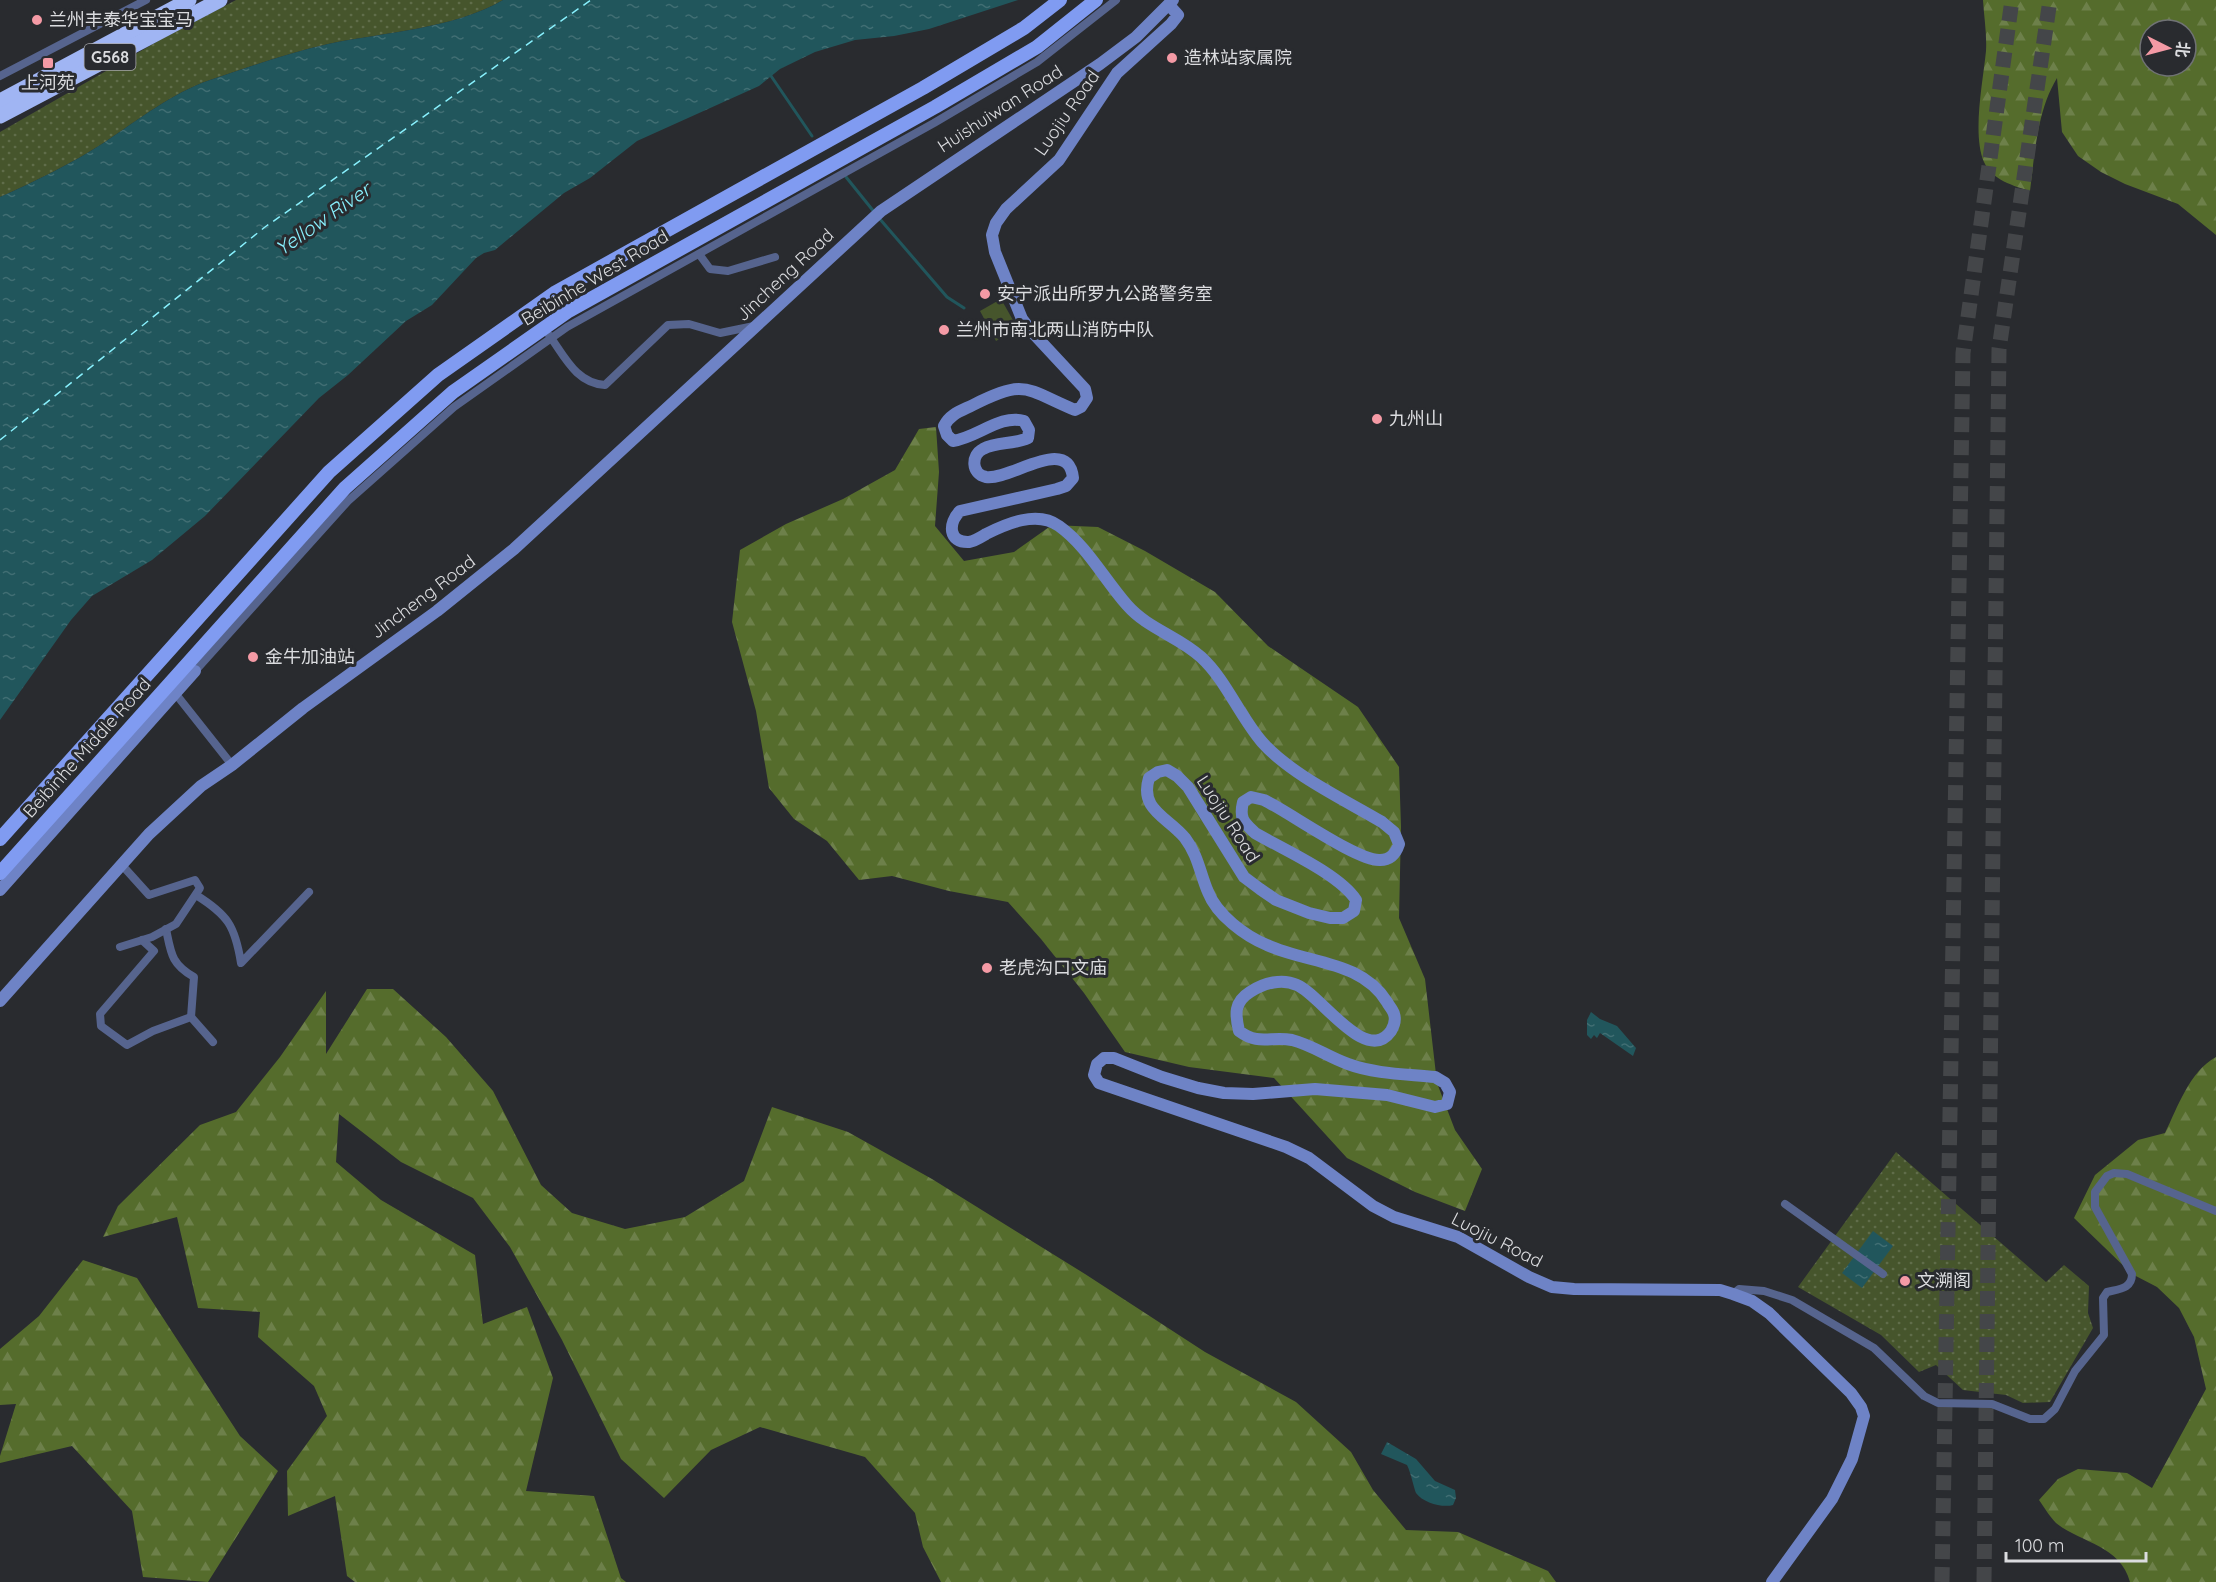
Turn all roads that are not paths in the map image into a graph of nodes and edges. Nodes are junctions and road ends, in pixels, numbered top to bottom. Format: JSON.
{"nodes":[{"id":1,"x":146,"y":0,"type":"edge"},
{"id":2,"x":189,"y":0,"type":"edge"},
{"id":3,"x":220,"y":0,"type":"edge"},
{"id":4,"x":1060,"y":0,"type":"edge"},
{"id":5,"x":1096,"y":0,"type":"edge"},
{"id":6,"x":1116,"y":0,"type":"edge"},
{"id":7,"x":1171,"y":2,"type":"edge"},
{"id":8,"x":0,"y":76,"type":"edge"},
{"id":9,"x":0,"y":101,"type":"edge"},
{"id":10,"x":0,"y":116,"type":"edge"},
{"id":11,"x":870,"y":220,"type":"joint"},
{"id":12,"x":699,"y":254,"type":"junction"},
{"id":13,"x":775,"y":257,"type":"dead end"},
{"id":14,"x":757,"y":325,"type":"junction"},
{"id":15,"x":547,"y":333,"type":"junction"},
{"id":16,"x":175,"y":642,"type":"joint"},
{"id":17,"x":181,"y":678,"type":"junction"},
{"id":18,"x":175,"y":693,"type":"junction"},
{"id":19,"x":232,"y":765,"type":"junction"},
{"id":20,"x":0,"y":839,"type":"edge"},
{"id":21,"x":121,"y":864,"type":"junction"},
{"id":22,"x":0,"y":873,"type":"edge"},
{"id":23,"x":0,"y":890,"type":"edge"},
{"id":24,"x":309,"y":892,"type":"dead end"},
{"id":25,"x":196,"y":895,"type":"junction"},
{"id":26,"x":166,"y":930,"type":"junction"},
{"id":27,"x":142,"y":940,"type":"junction"},
{"id":28,"x":120,"y":947,"type":"dead end"},
{"id":29,"x":0,"y":1001,"type":"edge"},
{"id":30,"x":191,"y":1017,"type":"junction"},
{"id":31,"x":213,"y":1042,"type":"dead end"},
{"id":32,"x":1785,"y":1204,"type":"dead end"},
{"id":33,"x":2216,"y":1211,"type":"edge"},
{"id":34,"x":1882,"y":1273,"type":"dead end"},
{"id":35,"x":1734,"y":1294,"type":"junction"},
{"id":36,"x":1772,"y":1582,"type":"edge"}],
"edges":[{"from":1,"to":8,"type":"street"},
{"from":2,"to":9,"type":"highway","number":"G568"},
{"from":3,"to":10,"type":"highway","number":"G568"},
{"from":4,"to":16,"type":"main road","name":"Beibinhe West Road"},
{"from":5,"to":15,"type":"main road","name":"Beibinhe West Road"},
{"from":6,"to":12,"type":"street"},
{"from":7,"to":11,"type":"street","name":"Huishuiwan Road"},
{"from":7,"to":35,"type":"street","name":"Luojiu Road"},
{"from":11,"to":14,"type":"street","name":"Jincheng Road"},
{"from":12,"to":13,"type":"street"},
{"from":12,"to":15,"type":"street"},
{"from":14,"to":15,"type":"street"},
{"from":14,"to":19,"type":"street","name":"Jincheng Road"},
{"from":15,"to":17,"type":"main road","name":"Beibinhe West Road"},
{"from":16,"to":20,"type":"main road","name":"Beibinhe Middle Road"},
{"from":17,"to":18,"type":"street"},
{"from":17,"to":22,"type":"main road","name":"Beibinhe Middle Road"},
{"from":18,"to":19,"type":"street"},
{"from":18,"to":23,"type":"street"},
{"from":19,"to":21,"type":"street","name":"Jincheng Road"},
{"from":21,"to":25,"type":"street"},
{"from":21,"to":29,"type":"street","name":"Jincheng Road"},
{"from":24,"to":25,"type":"street"},
{"from":25,"to":26,"type":"street"},
{"from":26,"to":27,"type":"street"},
{"from":26,"to":30,"type":"street"},
{"from":27,"to":28,"type":"street"},
{"from":27,"to":30,"type":"street"},
{"from":30,"to":31,"type":"street"},
{"from":32,"to":34,"type":"street"},
{"from":33,"to":35,"type":"street"},
{"from":35,"to":36,"type":"street","name":"Luojiu Road"}]}
